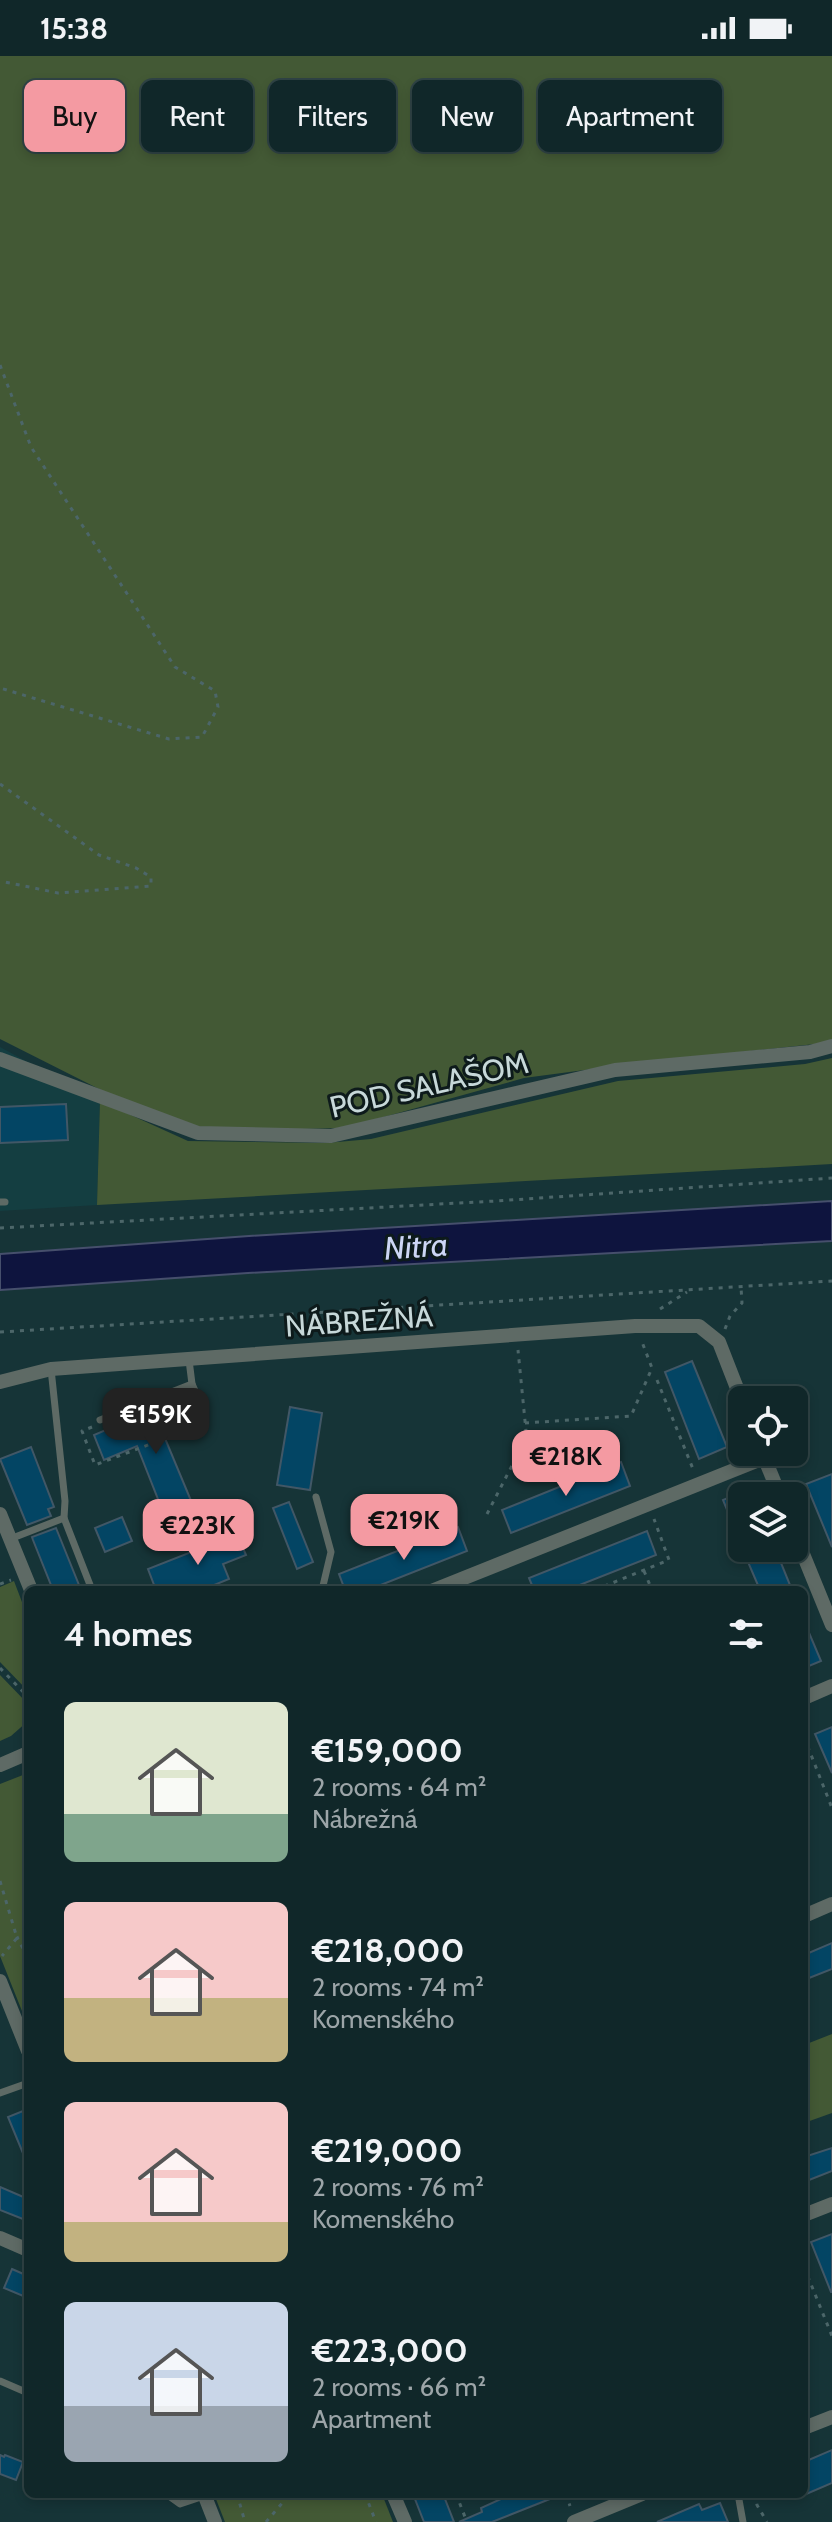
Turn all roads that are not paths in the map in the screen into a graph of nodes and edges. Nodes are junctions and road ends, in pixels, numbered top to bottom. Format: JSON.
{"nodes":[{"id":1,"x":832,"y":1046,"type":"edge"},
{"id":2,"x":0,"y":1059,"type":"edge"},
{"id":3,"x":189,"y":1359,"type":"junction"},
{"id":4,"x":51,"y":1369,"type":"junction"},
{"id":5,"x":0,"y":1382,"type":"edge"},
{"id":6,"x":192,"y":1384,"type":"junction"},
{"id":7,"x":736,"y":1386,"type":"edge"},
{"id":8,"x":204,"y":1411,"type":"road end"},
{"id":9,"x":100,"y":1420,"type":"dead end"},
{"id":10,"x":739,"y":1466,"type":"edge"},
{"id":11,"x":316,"y":1497,"type":"dead end"},
{"id":12,"x":0,"y":1514,"type":"edge"},
{"id":13,"x":64,"y":1518,"type":"junction"},
{"id":14,"x":10,"y":1539,"type":"junction"},
{"id":15,"x":806,"y":1562,"type":"edge"},
{"id":16,"x":29,"y":1586,"type":"edge"},
{"id":17,"x":90,"y":1586,"type":"edge"},
{"id":18,"x":323,"y":1586,"type":"edge"},
{"id":19,"x":444,"y":1586,"type":"edge"},
{"id":20,"x":832,"y":1625,"type":"edge"},
{"id":21,"x":832,"y":1686,"type":"edge"},
{"id":22,"x":808,"y":1696,"type":"edge"},
{"id":23,"x":24,"y":1755,"type":"edge"},
{"id":24,"x":0,"y":1765,"type":"edge"},
{"id":25,"x":832,"y":1904,"type":"edge"},
{"id":26,"x":808,"y":1914,"type":"edge"},
{"id":27,"x":0,"y":1981,"type":"edge"},
{"id":28,"x":24,"y":2041,"type":"edge"},
{"id":29,"x":24,"y":2084,"type":"edge"},
{"id":30,"x":0,"y":2093,"type":"edge"},
{"id":31,"x":832,"y":2204,"type":"edge"},
{"id":32,"x":808,"y":2213,"type":"edge"},
{"id":33,"x":0,"y":2238,"type":"edge"},
{"id":34,"x":24,"y":2248,"type":"edge"},
{"id":35,"x":0,"y":2381,"type":"edge"},
{"id":36,"x":24,"y":2391,"type":"edge"},
{"id":37,"x":832,"y":2417,"type":"edge"},
{"id":38,"x":808,"y":2426,"type":"edge"},
{"id":39,"x":172,"y":2498,"type":"edge"},
{"id":40,"x":197,"y":2498,"type":"edge"},
{"id":41,"x":206,"y":2498,"type":"edge"},
{"id":42,"x":395,"y":2498,"type":"edge"},
{"id":43,"x":634,"y":2498,"type":"edge"},
{"id":44,"x":739,"y":2498,"type":"edge"},
{"id":45,"x":596,"y":2518,"type":"edge"},
{"id":46,"x":215,"y":2522,"type":"edge"},
{"id":47,"x":405,"y":2522,"type":"edge"},
{"id":48,"x":574,"y":2522,"type":"edge"},
{"id":49,"x":743,"y":2522,"type":"edge"}],
"edges":[{"from":1,"to":2,"type":"street","name":"POD SALAŠOM"},
{"from":3,"to":4,"type":"street","name":"NÁBREŽNÁ"},
{"from":3,"to":6,"type":"lane"},
{"from":3,"to":7,"type":"street","name":"NÁBREŽNÁ"},
{"from":4,"to":5,"type":"street","name":"NÁBREŽNÁ"},
{"from":4,"to":13,"type":"lane"},
{"from":6,"to":8,"type":"lane"},
{"from":6,"to":9,"type":"lane"},
{"from":10,"to":19,"type":"street"},
{"from":11,"to":18,"type":"lane"},
{"from":12,"to":14,"type":"street"},
{"from":13,"to":14,"type":"lane"},
{"from":13,"to":17,"type":"lane"},
{"from":14,"to":16,"type":"street"},
{"from":15,"to":20,"type":"street"},
{"from":21,"to":22,"type":"street"},
{"from":23,"to":24,"type":"street"},
{"from":25,"to":26,"type":"street"},
{"from":27,"to":28,"type":"street"},
{"from":29,"to":30,"type":"lane"},
{"from":31,"to":32,"type":"street"},
{"from":33,"to":34,"type":"street"},
{"from":35,"to":36,"type":"lane"},
{"from":37,"to":38,"type":"street"},
{"from":39,"to":40,"type":"lane"},
{"from":41,"to":46,"type":"street"},
{"from":42,"to":47,"type":"street"},
{"from":43,"to":45,"type":"street"},
{"from":44,"to":49,"type":"lane"},
{"from":45,"to":48,"type":"street"}]}
